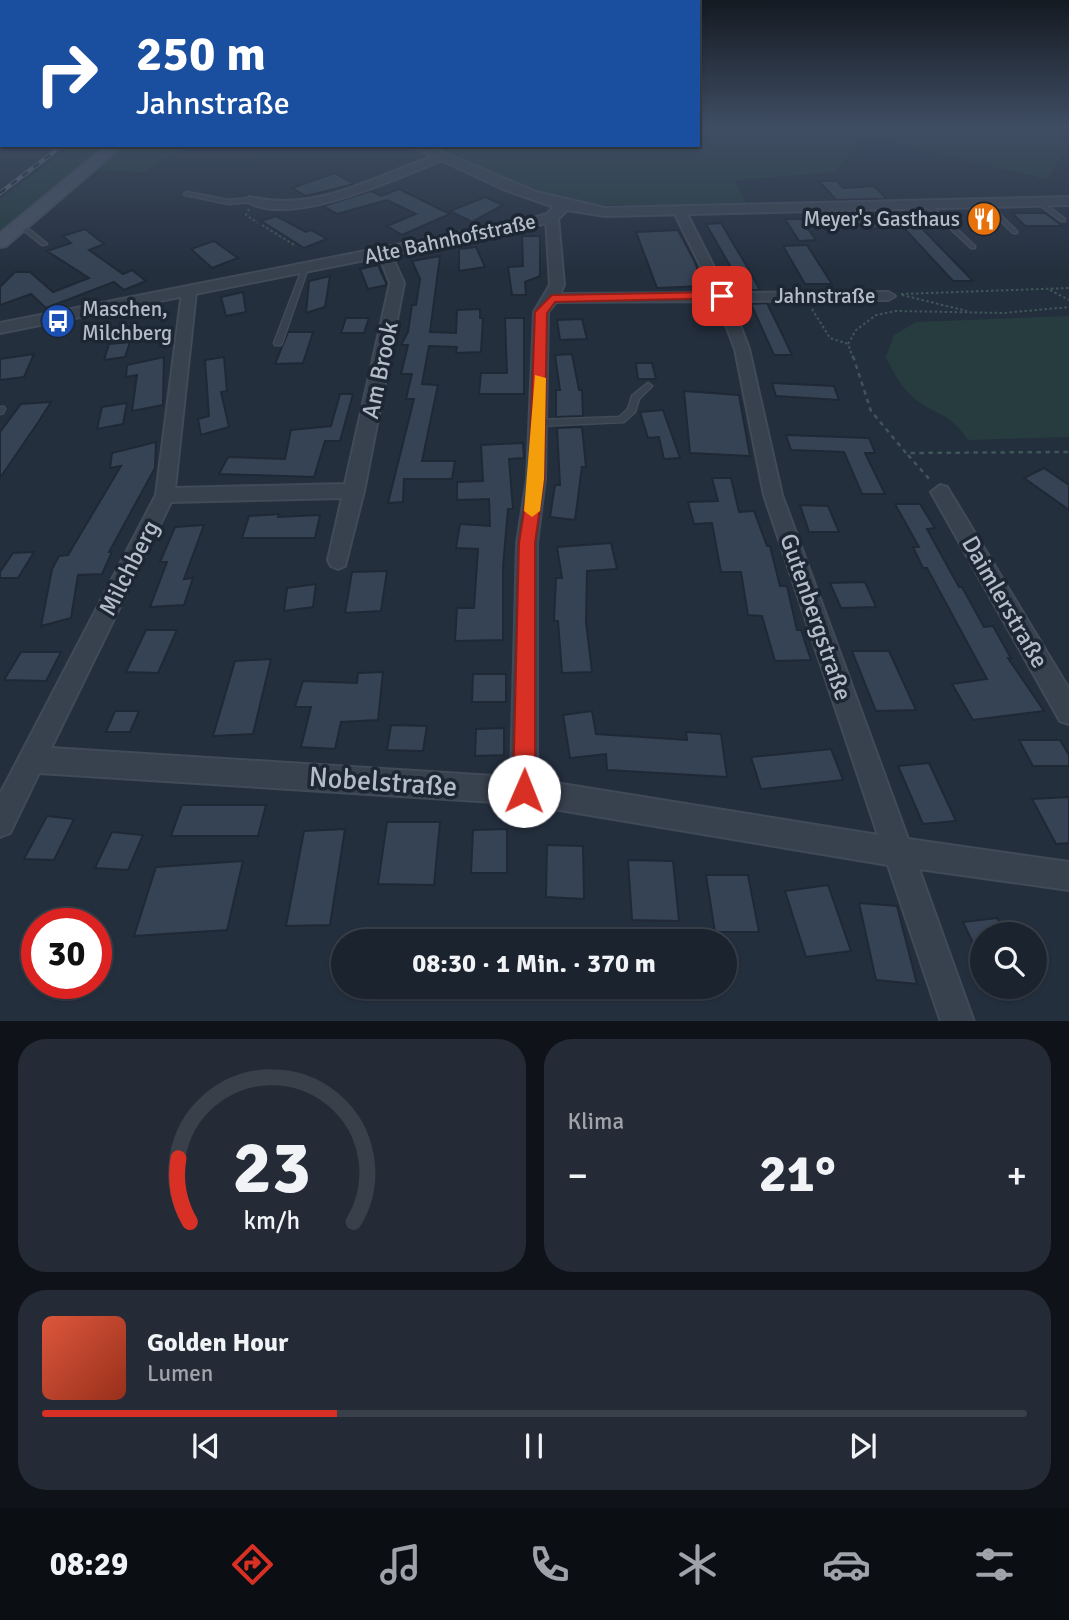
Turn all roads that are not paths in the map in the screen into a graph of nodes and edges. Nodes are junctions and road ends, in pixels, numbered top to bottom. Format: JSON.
{"nodes":[{"id":1,"x":80,"y":176,"type":"edge"},
{"id":2,"x":391,"y":176,"type":"edge"},
{"id":3,"x":481,"y":176,"type":"edge"},
{"id":4,"x":187,"y":194,"type":"dead end"},
{"id":5,"x":250,"y":200,"type":"joint"},
{"id":6,"x":1069,"y":201,"type":"edge"},
{"id":7,"x":1039,"y":202,"type":"junction"},
{"id":8,"x":985,"y":203,"type":"junction"},
{"id":9,"x":928,"y":205,"type":"junction"},
{"id":10,"x":557,"y":212,"type":"junction"},
{"id":11,"x":680,"y":212,"type":"junction"},
{"id":12,"x":1063,"y":220,"type":"dead end"},
{"id":13,"x":16,"y":229,"type":"junction"},
{"id":14,"x":1014,"y":232,"type":"dead end"},
{"id":15,"x":0,"y":242,"type":"edge"},
{"id":16,"x":44,"y":244,"type":"dead end"},
{"id":17,"x":973,"y":247,"type":"dead end"},
{"id":18,"x":384,"y":252,"type":"junction"},
{"id":19,"x":305,"y":268,"type":"junction"},
{"id":20,"x":188,"y":292,"type":"junction"},
{"id":21,"x":722,"y":296,"type":"junction"},
{"id":22,"x":888,"y":296,"type":"dead end"},
{"id":23,"x":552,"y":298,"type":"junction"},
{"id":24,"x":0,"y":328,"type":"edge"},
{"id":25,"x":278,"y":343,"type":"dead end"},
{"id":26,"x":648,"y":386,"type":"dead end"},
{"id":27,"x":538,"y":423,"type":"junction"},
{"id":28,"x":355,"y":491,"type":"junction"},
{"id":29,"x":940,"y":492,"type":"road end"},
{"id":30,"x":165,"y":495,"type":"junction"},
{"id":31,"x":338,"y":560,"type":"dead end"},
{"id":32,"x":1069,"y":712,"type":"edge"},
{"id":33,"x":32,"y":760,"type":"junction"},
{"id":34,"x":524,"y":791,"type":"junction"},
{"id":35,"x":0,"y":823,"type":"edge"},
{"id":36,"x":898,"y":852,"type":"junction"},
{"id":37,"x":1069,"y":876,"type":"edge"},
{"id":38,"x":958,"y":1021,"type":"edge"}],
"edges":[{"from":1,"to":13,"type":"main road"},
{"from":2,"to":5,"type":"street"},
{"from":3,"to":10,"type":"street"},
{"from":4,"to":5,"type":"lane"},
{"from":6,"to":7,"type":"street","name":"Alte Bahnhofstraße"},
{"from":7,"to":8,"type":"street","name":"Alte Bahnhofstraße"},
{"from":7,"to":12,"type":"lane"},
{"from":8,"to":9,"type":"street","name":"Alte Bahnhofstraße"},
{"from":8,"to":14,"type":"lane"},
{"from":9,"to":11,"type":"street","name":"Alte Bahnhofstraße"},
{"from":9,"to":17,"type":"lane"},
{"from":10,"to":11,"type":"street","name":"Alte Bahnhofstraße"},
{"from":10,"to":18,"type":"street","name":"Alte Bahnhofstraße"},
{"from":10,"to":23,"type":"street"},
{"from":11,"to":21,"type":"street","name":"Gutenbergstraße"},
{"from":13,"to":15,"type":"main road"},
{"from":13,"to":16,"type":"lane"},
{"from":18,"to":19,"type":"street","name":"Alte Bahnhofstraße"},
{"from":18,"to":28,"type":"street","name":"Am Brook"},
{"from":19,"to":20,"type":"street","name":"Alte Bahnhofstraße"},
{"from":19,"to":25,"type":"lane"},
{"from":20,"to":24,"type":"street","name":"Alte Bahnhofstraße"},
{"from":20,"to":30,"type":"street","name":"Milchberg"},
{"from":21,"to":22,"type":"street","name":"Jahnstraße"},
{"from":21,"to":23,"type":"street","name":"Jahnstraße"},
{"from":21,"to":36,"type":"street","name":"Gutenbergstraße"},
{"from":23,"to":27,"type":"street"},
{"from":26,"to":27,"type":"lane"},
{"from":27,"to":34,"type":"street"},
{"from":28,"to":30,"type":"street"},
{"from":28,"to":31,"type":"street","name":"Am Brook"},
{"from":29,"to":32,"type":"street","name":"Daimlerstraße"},
{"from":30,"to":33,"type":"street","name":"Milchberg"},
{"from":33,"to":34,"type":"street","name":"Nobelstraße"},
{"from":33,"to":35,"type":"street","name":"Milchberg"},
{"from":34,"to":36,"type":"street","name":"Nobelstraße"},
{"from":36,"to":37,"type":"street","name":"Nobelstraße"},
{"from":36,"to":38,"type":"street","name":"Gutenbergstraße"}]}
